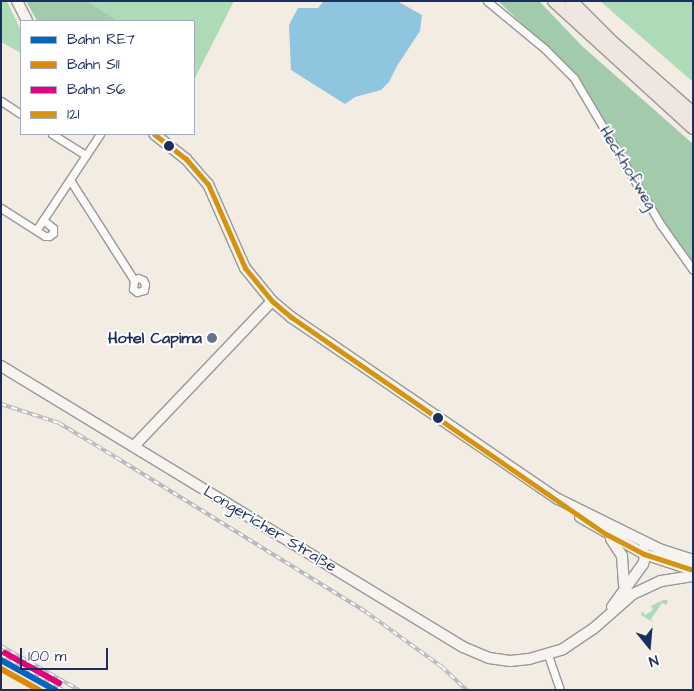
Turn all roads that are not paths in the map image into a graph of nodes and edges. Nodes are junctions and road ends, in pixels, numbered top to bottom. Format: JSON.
{"nodes":[{"id":1,"x":17,"y":1,"type":"edge"},
{"id":2,"x":487,"y":1,"type":"edge"},
{"id":3,"x":554,"y":1,"type":"edge"},
{"id":4,"x":571,"y":1,"type":"edge"},
{"id":5,"x":26,"y":20,"type":"edge"},
{"id":6,"x":1,"y":101,"type":"edge"},
{"id":7,"x":20,"y":113,"type":"edge"},
{"id":8,"x":693,"y":113,"type":"edge"},
{"id":9,"x":693,"y":128,"type":"edge"},
{"id":10,"x":54,"y":135,"type":"edge"},
{"id":11,"x":99,"y":135,"type":"edge"},
{"id":12,"x":155,"y":135,"type":"edge"},
{"id":13,"x":86,"y":156,"type":"junction"},
{"id":14,"x":70,"y":180,"type":"junction"},
{"id":15,"x":1,"y":208,"type":"edge"},
{"id":16,"x":43,"y":220,"type":"junction"},
{"id":17,"x":37,"y":229,"type":"junction"},
{"id":18,"x":693,"y":270,"type":"edge"},
{"id":19,"x":134,"y":280,"type":"dead end"},
{"id":20,"x":272,"y":301,"type":"junction"},
{"id":21,"x":1,"y":366,"type":"edge"},
{"id":22,"x":134,"y":446,"type":"junction"},
{"id":23,"x":558,"y":499,"type":"junction"},
{"id":24,"x":607,"y":534,"type":"junction"},
{"id":25,"x":635,"y":537,"type":"junction"},
{"id":26,"x":659,"y":549,"type":"junction"},
{"id":27,"x":644,"y":554,"type":"junction"},
{"id":28,"x":693,"y":560,"type":"edge"},
{"id":29,"x":693,"y":570,"type":"edge"},
{"id":30,"x":693,"y":576,"type":"edge"},
{"id":31,"x":623,"y":589,"type":"junction"},
{"id":32,"x":604,"y":618,"type":"junction"},
{"id":33,"x":548,"y":654,"type":"junction"},
{"id":34,"x":560,"y":690,"type":"edge"}],
"edges":[{"from":1,"to":5,"type":"street"},
{"from":2,"to":18,"type":"street","name":"Heckhofweg"},
{"from":3,"to":9,"type":"highway"},
{"from":4,"to":8,"type":"highway"},
{"from":6,"to":7,"type":"street"},
{"from":10,"to":13,"type":"street"},
{"from":11,"to":13,"type":"street"},
{"from":12,"to":20,"type":"street"},
{"from":13,"to":14,"type":"street"},
{"from":14,"to":16,"type":"street"},
{"from":14,"to":19,"type":"street"},
{"from":15,"to":17,"type":"street"},
{"from":16,"to":17,"type":"street"},
{"from":16,"to":17,"type":"street"},
{"from":20,"to":22,"type":"street"},
{"from":20,"to":23,"type":"street"},
{"from":21,"to":22,"type":"street","name":"Longericher Straße"},
{"from":22,"to":33,"type":"street","name":"Longericher Straße"},
{"from":23,"to":24,"type":"street"},
{"from":23,"to":25,"type":"street"},
{"from":24,"to":27,"type":"street"},
{"from":24,"to":31,"type":"street"},
{"from":25,"to":26,"type":"street"},
{"from":25,"to":27,"type":"street"},
{"from":26,"to":27,"type":"street"},
{"from":26,"to":28,"type":"street"},
{"from":27,"to":29,"type":"street"},
{"from":27,"to":31,"type":"street","name":"Longericher Straße"},
{"from":30,"to":32,"type":"street","name":"Longericher Straße"},
{"from":31,"to":32,"type":"street","name":"Longericher Straße"},
{"from":32,"to":33,"type":"street","name":"Longericher Straße"},
{"from":33,"to":34,"type":"street"}]}
